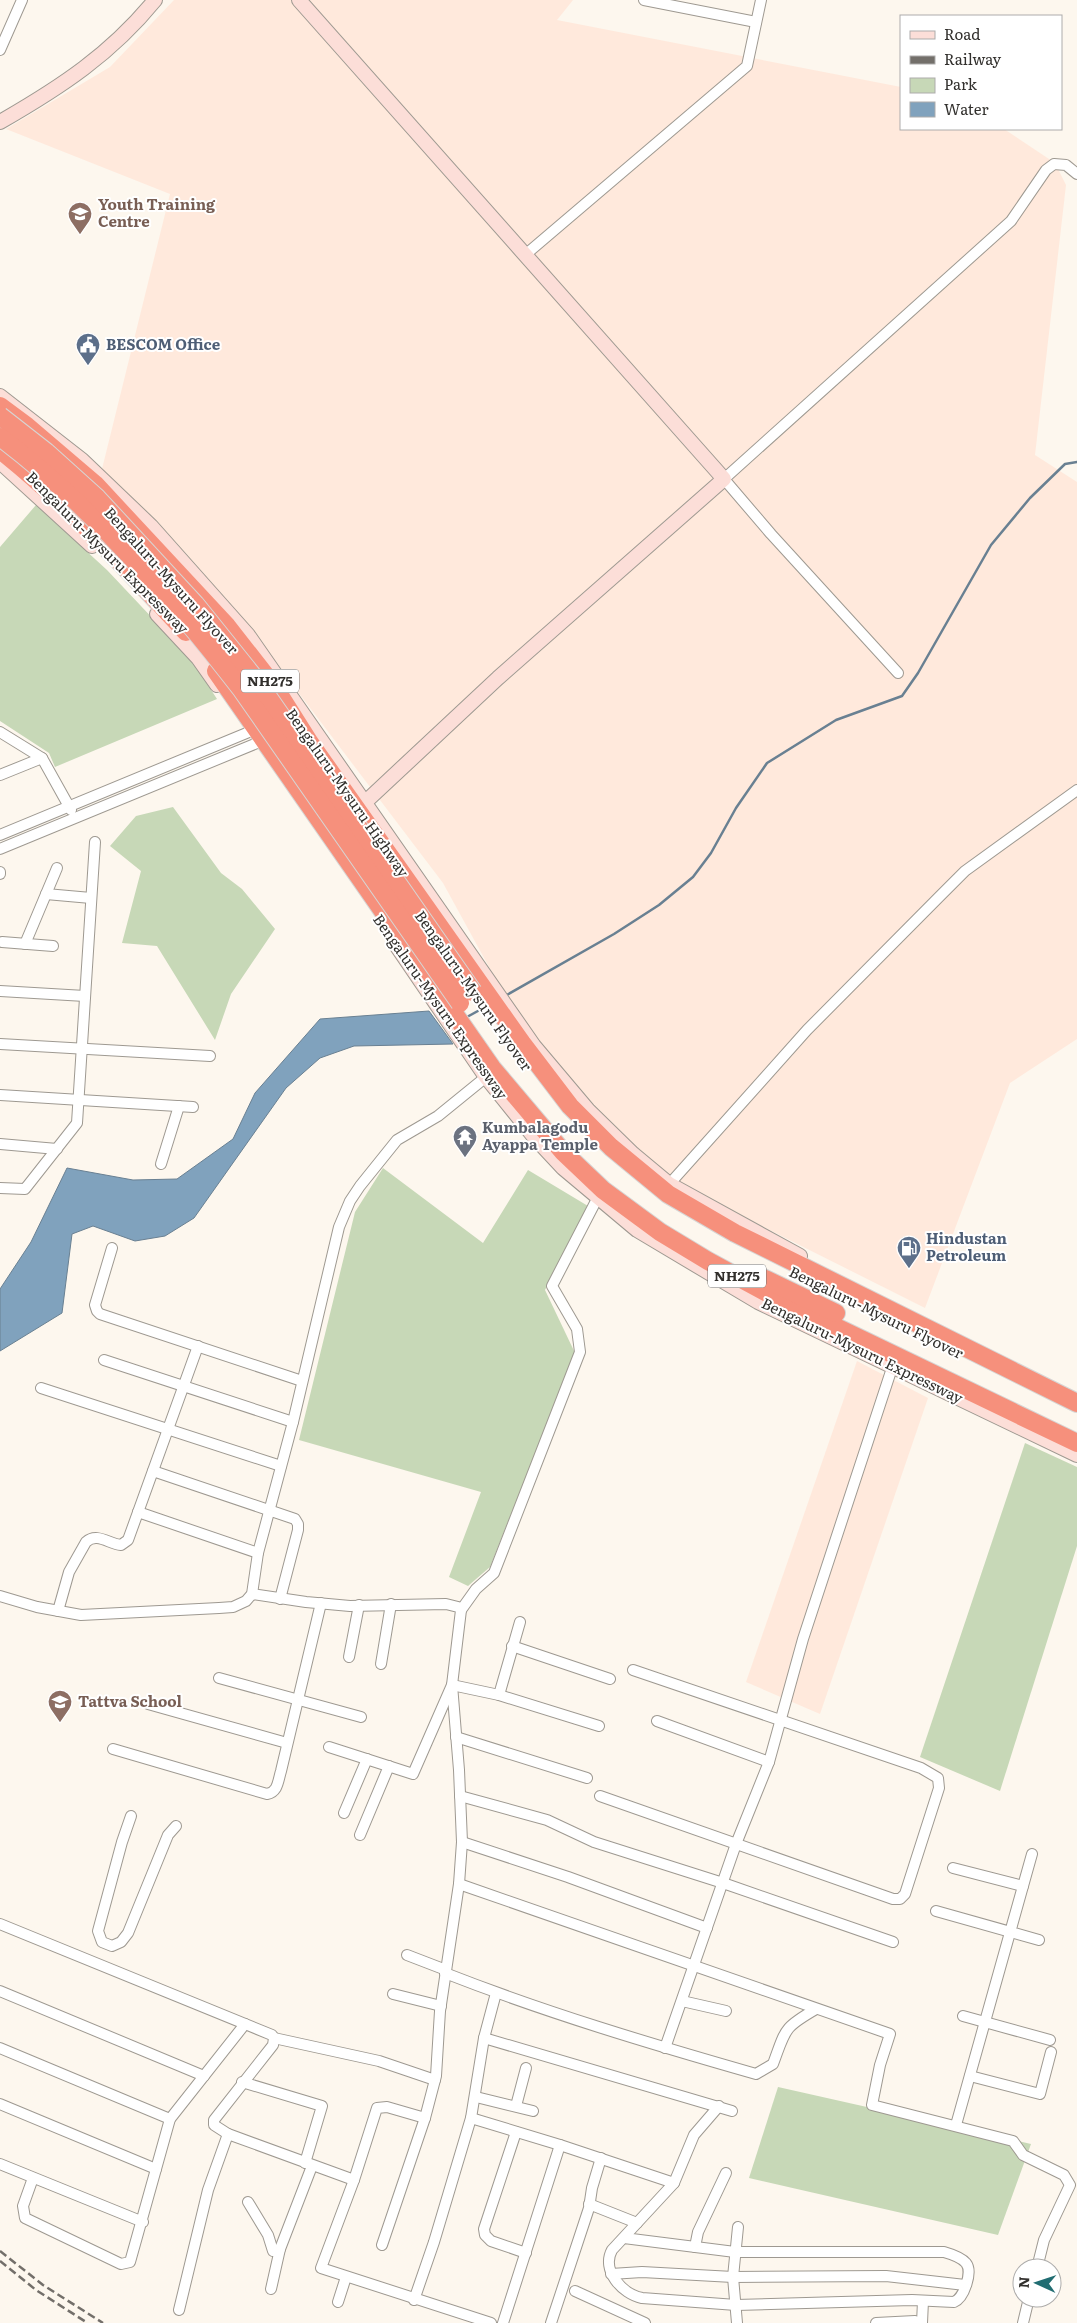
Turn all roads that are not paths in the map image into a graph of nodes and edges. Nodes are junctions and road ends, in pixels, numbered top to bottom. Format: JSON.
{"nodes":[{"id":1,"x":22,"y":0,"type":"edge"},
{"id":2,"x":155,"y":0,"type":"edge"},
{"id":3,"x":299,"y":0,"type":"edge"},
{"id":4,"x":644,"y":0,"type":"edge"},
{"id":5,"x":761,"y":0,"type":"edge"},
{"id":6,"x":756,"y":22,"type":"junction"},
{"id":7,"x":0,"y":50,"type":"edge"},
{"id":8,"x":0,"y":122,"type":"edge"},
{"id":9,"x":1077,"y":174,"type":"edge"},
{"id":10,"x":525,"y":255,"type":"junction"},
{"id":11,"x":0,"y":396,"type":"edge"},
{"id":12,"x":0,"y":406,"type":"edge"},
{"id":13,"x":0,"y":416,"type":"edge"},
{"id":14,"x":0,"y":437,"type":"edge"},
{"id":15,"x":0,"y":450,"type":"edge"},
{"id":16,"x":0,"y":462,"type":"edge"},
{"id":17,"x":724,"y":479,"type":"junction"},
{"id":18,"x":147,"y":530,"type":"junction"},
{"id":19,"x":115,"y":563,"type":"junction"},
{"id":20,"x":898,"y":674,"type":"dead end"},
{"id":21,"x":0,"y":732,"type":"edge"},
{"id":22,"x":253,"y":737,"type":"junction"},
{"id":23,"x":42,"y":758,"type":"junction"},
{"id":24,"x":0,"y":775,"type":"edge"},
{"id":25,"x":1077,"y":790,"type":"edge"},
{"id":26,"x":70,"y":806,"type":"junction"},
{"id":27,"x":361,"y":806,"type":"junction"},
{"id":28,"x":73,"y":818,"type":"junction"},
{"id":29,"x":325,"y":833,"type":"junction"},
{"id":30,"x":0,"y":835,"type":"edge"},
{"id":31,"x":95,"y":842,"type":"dead end"},
{"id":32,"x":0,"y":849,"type":"edge"},
{"id":33,"x":57,"y":868,"type":"dead end"},
{"id":34,"x":46,"y":894,"type":"junction"},
{"id":35,"x":91,"y":898,"type":"junction"},
{"id":36,"x":2,"y":942,"type":"dead end"},
{"id":37,"x":25,"y":944,"type":"junction"},
{"id":38,"x":53,"y":946,"type":"dead end"},
{"id":39,"x":0,"y":992,"type":"edge"},
{"id":40,"x":85,"y":996,"type":"junction"},
{"id":41,"x":456,"y":1019,"type":"junction"},
{"id":42,"x":0,"y":1044,"type":"edge"},
{"id":43,"x":82,"y":1049,"type":"junction"},
{"id":44,"x":210,"y":1056,"type":"dead end"},
{"id":45,"x":486,"y":1077,"type":"junction"},
{"id":46,"x":0,"y":1095,"type":"edge"},
{"id":47,"x":79,"y":1100,"type":"junction"},
{"id":48,"x":179,"y":1106,"type":"junction"},
{"id":49,"x":193,"y":1107,"type":"dead end"},
{"id":50,"x":0,"y":1144,"type":"edge"},
{"id":51,"x":57,"y":1149,"type":"junction"},
{"id":52,"x":161,"y":1164,"type":"dead end"},
{"id":53,"x":667,"y":1187,"type":"junction"},
{"id":54,"x":0,"y":1188,"type":"edge"},
{"id":55,"x":598,"y":1198,"type":"junction"},
{"id":56,"x":112,"y":1248,"type":"dead end"},
{"id":57,"x":198,"y":1346,"type":"junction"},
{"id":58,"x":104,"y":1360,"type":"dead end"},
{"id":59,"x":893,"y":1365,"type":"junction"},
{"id":60,"x":302,"y":1381,"type":"junction"},
{"id":61,"x":184,"y":1386,"type":"junction"},
{"id":62,"x":41,"y":1388,"type":"dead end"},
{"id":63,"x":1077,"y":1394,"type":"edge"},
{"id":64,"x":1077,"y":1403,"type":"edge"},
{"id":65,"x":1077,"y":1412,"type":"edge"},
{"id":66,"x":293,"y":1422,"type":"junction"},
{"id":67,"x":168,"y":1429,"type":"junction"},
{"id":68,"x":1077,"y":1430,"type":"edge"},
{"id":69,"x":1077,"y":1443,"type":"edge"},
{"id":70,"x":1077,"y":1455,"type":"edge"},
{"id":71,"x":282,"y":1466,"type":"junction"},
{"id":72,"x":152,"y":1471,"type":"junction"},
{"id":73,"x":269,"y":1511,"type":"junction"},
{"id":74,"x":138,"y":1512,"type":"junction"},
{"id":75,"x":258,"y":1553,"type":"junction"},
{"id":76,"x":252,"y":1594,"type":"junction"},
{"id":77,"x":0,"y":1596,"type":"edge"},
{"id":78,"x":280,"y":1599,"type":"junction"},
{"id":79,"x":321,"y":1603,"type":"junction"},
{"id":80,"x":391,"y":1604,"type":"junction"},
{"id":81,"x":359,"y":1605,"type":"junction"},
{"id":82,"x":461,"y":1610,"type":"junction"},
{"id":83,"x":58,"y":1611,"type":"junction"},
{"id":84,"x":520,"y":1622,"type":"dead end"},
{"id":85,"x":512,"y":1646,"type":"junction"},
{"id":86,"x":349,"y":1657,"type":"dead end"},
{"id":87,"x":381,"y":1664,"type":"dead end"},
{"id":88,"x":633,"y":1670,"type":"dead end"},
{"id":89,"x":219,"y":1678,"type":"dead end"},
{"id":90,"x":610,"y":1679,"type":"dead end"},
{"id":91,"x":452,"y":1685,"type":"junction"},
{"id":92,"x":499,"y":1695,"type":"junction"},
{"id":93,"x":298,"y":1700,"type":"junction"},
{"id":94,"x":148,"y":1704,"type":"dead end"},
{"id":95,"x":361,"y":1717,"type":"dead end"},
{"id":96,"x":782,"y":1720,"type":"junction"},
{"id":97,"x":657,"y":1721,"type":"dead end"},
{"id":98,"x":599,"y":1726,"type":"dead end"},
{"id":99,"x":456,"y":1737,"type":"junction"},
{"id":100,"x":287,"y":1743,"type":"junction"},
{"id":101,"x":329,"y":1747,"type":"dead end"},
{"id":102,"x":113,"y":1749,"type":"dead end"},
{"id":103,"x":367,"y":1759,"type":"junction"},
{"id":104,"x":769,"y":1762,"type":"junction"},
{"id":105,"x":389,"y":1766,"type":"junction"},
{"id":106,"x":587,"y":1778,"type":"dead end"},
{"id":107,"x":460,"y":1796,"type":"junction"},
{"id":108,"x":600,"y":1796,"type":"dead end"},
{"id":109,"x":344,"y":1813,"type":"dead end"},
{"id":110,"x":131,"y":1816,"type":"dead end"},
{"id":111,"x":176,"y":1826,"type":"dead end"},
{"id":112,"x":360,"y":1834,"type":"dead end"},
{"id":113,"x":462,"y":1842,"type":"junction"},
{"id":114,"x":736,"y":1844,"type":"junction"},
{"id":115,"x":1032,"y":1854,"type":"dead end"},
{"id":116,"x":953,"y":1868,"type":"dead end"},
{"id":117,"x":723,"y":1883,"type":"junction"},
{"id":118,"x":459,"y":1884,"type":"junction"},
{"id":119,"x":1023,"y":1886,"type":"junction"},
{"id":120,"x":936,"y":1911,"type":"dead end"},
{"id":121,"x":0,"y":1924,"type":"edge"},
{"id":122,"x":707,"y":1928,"type":"junction"},
{"id":123,"x":1010,"y":1932,"type":"junction"},
{"id":124,"x":1039,"y":1940,"type":"dead end"},
{"id":125,"x":893,"y":1942,"type":"dead end"},
{"id":126,"x":407,"y":1955,"type":"dead end"},
{"id":127,"x":693,"y":1966,"type":"junction"},
{"id":128,"x":446,"y":1972,"type":"junction"},
{"id":129,"x":0,"y":1990,"type":"edge"},
{"id":130,"x":496,"y":1993,"type":"junction"},
{"id":131,"x":393,"y":1994,"type":"dead end"},
{"id":132,"x":682,"y":2001,"type":"junction"},
{"id":133,"x":441,"y":2006,"type":"junction"},
{"id":134,"x":816,"y":2009,"type":"junction"},
{"id":135,"x":726,"y":2011,"type":"dead end"},
{"id":136,"x":963,"y":2016,"type":"dead end"},
{"id":137,"x":985,"y":2022,"type":"junction"},
{"id":138,"x":245,"y":2024,"type":"junction"},
{"id":139,"x":274,"y":2038,"type":"junction"},
{"id":140,"x":484,"y":2038,"type":"junction"},
{"id":141,"x":1050,"y":2040,"type":"dead end"},
{"id":142,"x":0,"y":2048,"type":"edge"},
{"id":143,"x":665,"y":2048,"type":"junction"},
{"id":144,"x":1051,"y":2052,"type":"dead end"},
{"id":145,"x":526,"y":2068,"type":"dead end"},
{"id":146,"x":204,"y":2076,"type":"junction"},
{"id":147,"x":970,"y":2076,"type":"junction"},
{"id":148,"x":435,"y":2080,"type":"junction"},
{"id":149,"x":242,"y":2082,"type":"junction"},
{"id":150,"x":476,"y":2097,"type":"junction"},
{"id":151,"x":0,"y":2104,"type":"edge"},
{"id":152,"x":516,"y":2106,"type":"junction"},
{"id":153,"x":719,"y":2106,"type":"junction"},
{"id":154,"x":534,"y":2111,"type":"dead end"},
{"id":155,"x":732,"y":2111,"type":"dead end"},
{"id":156,"x":425,"y":2118,"type":"junction"},
{"id":157,"x":471,"y":2118,"type":"junction"},
{"id":158,"x":170,"y":2119,"type":"junction"},
{"id":159,"x":956,"y":2126,"type":"junction"},
{"id":160,"x":516,"y":2132,"type":"junction"},
{"id":161,"x":228,"y":2134,"type":"junction"},
{"id":162,"x":560,"y":2144,"type":"junction"},
{"id":163,"x":601,"y":2158,"type":"junction"},
{"id":164,"x":0,"y":2164,"type":"edge"},
{"id":165,"x":308,"y":2164,"type":"junction"},
{"id":166,"x":156,"y":2169,"type":"junction"},
{"id":167,"x":726,"y":2173,"type":"dead end"},
{"id":168,"x":34,"y":2178,"type":"junction"},
{"id":169,"x":354,"y":2180,"type":"junction"},
{"id":170,"x":674,"y":2183,"type":"junction"},
{"id":171,"x":248,"y":2202,"type":"dead end"},
{"id":172,"x":589,"y":2204,"type":"junction"},
{"id":173,"x":143,"y":2222,"type":"junction"},
{"id":174,"x":638,"y":2223,"type":"junction"},
{"id":175,"x":738,"y":2227,"type":"dead end"},
{"id":176,"x":624,"y":2238,"type":"junction"},
{"id":177,"x":382,"y":2245,"type":"dead end"},
{"id":178,"x":695,"y":2247,"type":"junction"},
{"id":179,"x":280,"y":2249,"type":"junction"},
{"id":180,"x":734,"y":2252,"type":"junction"},
{"id":181,"x":526,"y":2253,"type":"junction"},
{"id":182,"x":1040,"y":2258,"type":"edge"},
{"id":183,"x":611,"y":2274,"type":"junction"},
{"id":184,"x":346,"y":2277,"type":"junction"},
{"id":185,"x":733,"y":2277,"type":"junction"},
{"id":186,"x":965,"y":2285,"type":"junction"},
{"id":187,"x":271,"y":2289,"type":"dead end"},
{"id":188,"x":575,"y":2291,"type":"dead end"},
{"id":189,"x":414,"y":2300,"type":"junction"},
{"id":190,"x":923,"y":2300,"type":"junction"},
{"id":191,"x":338,"y":2302,"type":"dead end"},
{"id":192,"x":736,"y":2305,"type":"junction"},
{"id":193,"x":1027,"y":2308,"type":"edge"},
{"id":194,"x":180,"y":2310,"type":"dead end"},
{"id":195,"x":624,"y":2319,"type":"edge"},
{"id":196,"x":491,"y":2323,"type":"edge"},
{"id":197,"x":503,"y":2323,"type":"edge"},
{"id":198,"x":551,"y":2323,"type":"edge"},
{"id":199,"x":644,"y":2323,"type":"edge"},
{"id":200,"x":737,"y":2323,"type":"edge"},
{"id":201,"x":876,"y":2323,"type":"edge"},
{"id":202,"x":922,"y":2323,"type":"edge"},
{"id":203,"x":1023,"y":2323,"type":"edge"}],
"edges":[{"from":1,"to":7,"type":"street"},
{"from":2,"to":8,"type":"street"},
{"from":3,"to":10,"type":"street"},
{"from":4,"to":6,"type":"street"},
{"from":5,"to":6,"type":"street"},
{"from":6,"to":10,"type":"street"},
{"from":9,"to":17,"type":"street"},
{"from":10,"to":17,"type":"street"},
{"from":11,"to":18,"type":"street","number":"NH275"},
{"from":12,"to":18,"type":"highway","name":"Bengaluru-Mysuru Highway","number":"NH275"},
{"from":13,"to":65,"type":"highway","name":"Bengaluru-Mysuru Flyover","number":"NH275","bridge":true},
{"from":14,"to":41,"type":"highway","name":"Bengaluru-Mysuru Expressway","number":"NH275","bridge":true},
{"from":15,"to":19,"type":"highway","name":"Bengaluru-Mysuru Expressway","number":"NH275"},
{"from":16,"to":19,"type":"street","name":"Bengaluru-Mysuru Expressway","number":"NH275"},
{"from":17,"to":20,"type":"street"},
{"from":17,"to":27,"type":"street"},
{"from":18,"to":19,"type":"street"},
{"from":18,"to":27,"type":"highway","name":"Bengaluru-Mysuru Highway","number":"NH275"},
{"from":19,"to":22,"type":"street","name":"Bengaluru-Mysuru Expressway","number":"NH275"},
{"from":19,"to":29,"type":"highway","name":"Bengaluru-Mysuru Expressway","number":"NH275"},
{"from":21,"to":23,"type":"street"},
{"from":22,"to":26,"type":"street"},
{"from":22,"to":28,"type":"street"},
{"from":22,"to":29,"type":"street","name":"Bengaluru-Mysuru Expressway","number":"NH275"},
{"from":23,"to":24,"type":"street"},
{"from":23,"to":26,"type":"street"},
{"from":25,"to":53,"type":"street"},
{"from":26,"to":28,"type":"street"},
{"from":26,"to":30,"type":"street"},
{"from":27,"to":29,"type":"street"},
{"from":27,"to":53,"type":"highway","name":"Bengaluru-Mysuru Highway","number":"NH275"},
{"from":28,"to":32,"type":"street"},
{"from":29,"to":41,"type":"highway","name":"Bengaluru-Mysuru Expressway","number":"NH275"},
{"from":31,"to":35,"type":"street"},
{"from":33,"to":34,"type":"street"},
{"from":34,"to":35,"type":"street"},
{"from":34,"to":37,"type":"street"},
{"from":35,"to":40,"type":"street"},
{"from":36,"to":37,"type":"street"},
{"from":37,"to":38,"type":"street"},
{"from":39,"to":40,"type":"street"},
{"from":40,"to":43,"type":"street"},
{"from":41,"to":45,"type":"street","name":"Bengaluru-Mysuru Expressway","number":"NH275"},
{"from":41,"to":68,"type":"highway","name":"Bengaluru-Mysuru Flyover","number":"NH275"},
{"from":41,"to":69,"type":"highway","name":"Bengaluru-Mysuru Expressway","number":"NH275"},
{"from":42,"to":43,"type":"street"},
{"from":43,"to":44,"type":"street"},
{"from":43,"to":47,"type":"street"},
{"from":45,"to":55,"type":"street","name":"Bengaluru-Mysuru Expressway","number":"NH275"},
{"from":45,"to":60,"type":"street"},
{"from":46,"to":47,"type":"street"},
{"from":47,"to":48,"type":"street"},
{"from":47,"to":51,"type":"street"},
{"from":48,"to":49,"type":"street"},
{"from":48,"to":52,"type":"street"},
{"from":50,"to":51,"type":"street"},
{"from":51,"to":54,"type":"street"},
{"from":53,"to":63,"type":"street","number":"NH275"},
{"from":53,"to":64,"type":"highway","name":"Bengaluru-Mysuru Highway","number":"NH275"},
{"from":55,"to":59,"type":"street","name":"Bengaluru-Mysuru Expressway","number":"NH275"},
{"from":55,"to":82,"type":"street"},
{"from":56,"to":57,"type":"street"},
{"from":57,"to":60,"type":"street"},
{"from":57,"to":61,"type":"street"},
{"from":58,"to":61,"type":"street"},
{"from":59,"to":70,"type":"street","name":"Bengaluru-Mysuru Expressway","number":"NH275"},
{"from":59,"to":96,"type":"street"},
{"from":60,"to":66,"type":"street"},
{"from":61,"to":66,"type":"street"},
{"from":61,"to":67,"type":"street"},
{"from":62,"to":67,"type":"street"},
{"from":66,"to":71,"type":"street"},
{"from":67,"to":71,"type":"street"},
{"from":67,"to":72,"type":"street"},
{"from":71,"to":73,"type":"street"},
{"from":72,"to":73,"type":"street"},
{"from":72,"to":74,"type":"street"},
{"from":73,"to":75,"type":"street"},
{"from":73,"to":78,"type":"street"},
{"from":74,"to":75,"type":"street"},
{"from":74,"to":83,"type":"street"},
{"from":75,"to":76,"type":"street"},
{"from":76,"to":78,"type":"street"},
{"from":76,"to":83,"type":"street"},
{"from":77,"to":83,"type":"street"},
{"from":78,"to":79,"type":"street"},
{"from":79,"to":81,"type":"street"},
{"from":79,"to":93,"type":"street"},
{"from":80,"to":81,"type":"street"},
{"from":80,"to":82,"type":"street"},
{"from":80,"to":87,"type":"street"},
{"from":81,"to":86,"type":"street"},
{"from":82,"to":91,"type":"street"},
{"from":84,"to":85,"type":"street"},
{"from":85,"to":90,"type":"street"},
{"from":85,"to":92,"type":"street"},
{"from":88,"to":96,"type":"street"},
{"from":89,"to":93,"type":"street"},
{"from":91,"to":92,"type":"street"},
{"from":91,"to":99,"type":"street"},
{"from":91,"to":105,"type":"street"},
{"from":92,"to":98,"type":"street"},
{"from":93,"to":95,"type":"street"},
{"from":93,"to":100,"type":"street"},
{"from":94,"to":100,"type":"street"},
{"from":96,"to":104,"type":"street"},
{"from":96,"to":114,"type":"street"},
{"from":97,"to":104,"type":"street"},
{"from":99,"to":106,"type":"street"},
{"from":99,"to":107,"type":"street"},
{"from":100,"to":102,"type":"street"},
{"from":101,"to":103,"type":"street"},
{"from":103,"to":105,"type":"street"},
{"from":103,"to":109,"type":"street"},
{"from":104,"to":114,"type":"street"},
{"from":105,"to":112,"type":"street"},
{"from":107,"to":113,"type":"street"},
{"from":107,"to":117,"type":"street"},
{"from":108,"to":114,"type":"street"},
{"from":110,"to":111,"type":"street"},
{"from":113,"to":118,"type":"street"},
{"from":113,"to":122,"type":"street"},
{"from":114,"to":117,"type":"street"},
{"from":115,"to":119,"type":"street"},
{"from":116,"to":119,"type":"street"},
{"from":117,"to":122,"type":"street"},
{"from":117,"to":125,"type":"street"},
{"from":118,"to":127,"type":"street"},
{"from":118,"to":128,"type":"street"},
{"from":119,"to":123,"type":"street"},
{"from":120,"to":123,"type":"street"},
{"from":121,"to":138,"type":"street"},
{"from":122,"to":127,"type":"street"},
{"from":123,"to":124,"type":"street"},
{"from":123,"to":137,"type":"street"},
{"from":126,"to":128,"type":"street"},
{"from":127,"to":132,"type":"street"},
{"from":127,"to":134,"type":"street"},
{"from":128,"to":130,"type":"street"},
{"from":128,"to":133,"type":"street"},
{"from":129,"to":146,"type":"street"},
{"from":130,"to":140,"type":"street"},
{"from":130,"to":143,"type":"street"},
{"from":131,"to":133,"type":"street"},
{"from":132,"to":135,"type":"street"},
{"from":132,"to":143,"type":"street"},
{"from":133,"to":148,"type":"street"},
{"from":134,"to":143,"type":"street"},
{"from":134,"to":159,"type":"street"},
{"from":136,"to":137,"type":"street"},
{"from":137,"to":141,"type":"street"},
{"from":137,"to":147,"type":"street"},
{"from":138,"to":139,"type":"street"},
{"from":138,"to":146,"type":"street"},
{"from":139,"to":148,"type":"street"},
{"from":139,"to":149,"type":"street"},
{"from":140,"to":150,"type":"street"},
{"from":140,"to":153,"type":"street"},
{"from":142,"to":158,"type":"street"},
{"from":144,"to":147,"type":"street"},
{"from":145,"to":152,"type":"street"},
{"from":146,"to":158,"type":"street"},
{"from":147,"to":159,"type":"street"},
{"from":148,"to":156,"type":"street"},
{"from":149,"to":161,"type":"street"},
{"from":149,"to":165,"type":"street"},
{"from":150,"to":152,"type":"street"},
{"from":150,"to":157,"type":"street"},
{"from":151,"to":166,"type":"street"},
{"from":152,"to":154,"type":"street"},
{"from":153,"to":155,"type":"street"},
{"from":153,"to":170,"type":"street"},
{"from":156,"to":169,"type":"street"},
{"from":156,"to":177,"type":"street"},
{"from":157,"to":160,"type":"street"},
{"from":157,"to":189,"type":"street"},
{"from":158,"to":166,"type":"street"},
{"from":159,"to":182,"type":"street"},
{"from":160,"to":162,"type":"street"},
{"from":160,"to":181,"type":"street"},
{"from":161,"to":165,"type":"street"},
{"from":161,"to":194,"type":"street"},
{"from":162,"to":163,"type":"street"},
{"from":162,"to":181,"type":"street"},
{"from":163,"to":170,"type":"street"},
{"from":163,"to":172,"type":"street"},
{"from":164,"to":168,"type":"street"},
{"from":165,"to":169,"type":"street"},
{"from":165,"to":179,"type":"street"},
{"from":166,"to":173,"type":"street"},
{"from":167,"to":178,"type":"street"},
{"from":168,"to":173,"type":"street"},
{"from":168,"to":173,"type":"street"},
{"from":169,"to":184,"type":"street"},
{"from":170,"to":174,"type":"street"},
{"from":171,"to":179,"type":"street"},
{"from":172,"to":174,"type":"street"},
{"from":172,"to":198,"type":"street"},
{"from":174,"to":176,"type":"street"},
{"from":175,"to":180,"type":"street"},
{"from":176,"to":178,"type":"street"},
{"from":176,"to":183,"type":"street"},
{"from":178,"to":180,"type":"street"},
{"from":179,"to":187,"type":"street"},
{"from":180,"to":185,"type":"street"},
{"from":180,"to":186,"type":"street"},
{"from":181,"to":197,"type":"street"},
{"from":183,"to":185,"type":"street"},
{"from":183,"to":192,"type":"street"},
{"from":184,"to":189,"type":"street"},
{"from":184,"to":191,"type":"street"},
{"from":185,"to":186,"type":"street"},
{"from":185,"to":192,"type":"street"},
{"from":186,"to":190,"type":"street"},
{"from":188,"to":195,"type":"street"},
{"from":189,"to":196,"type":"street"},
{"from":190,"to":192,"type":"street"},
{"from":190,"to":202,"type":"street"},
{"from":192,"to":200,"type":"street"},
{"from":193,"to":203,"type":"street"},
{"from":195,"to":199,"type":"street"},
{"from":201,"to":202,"type":"street"}]}
